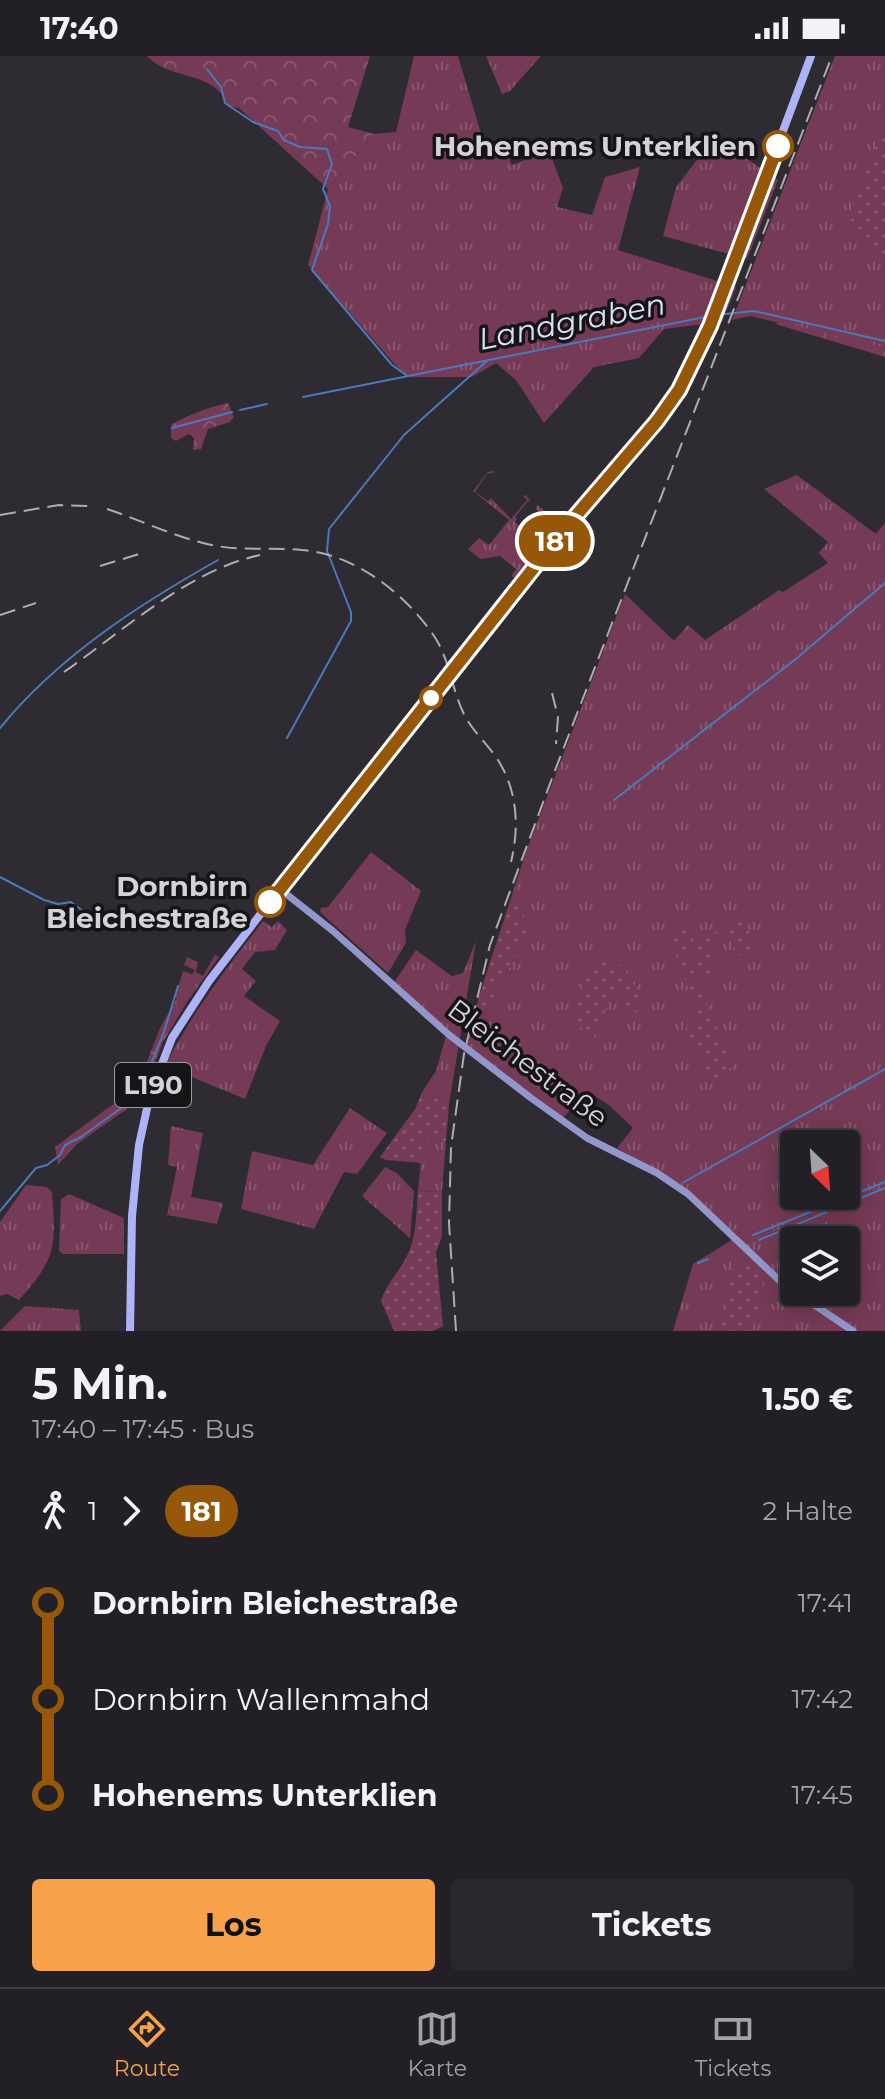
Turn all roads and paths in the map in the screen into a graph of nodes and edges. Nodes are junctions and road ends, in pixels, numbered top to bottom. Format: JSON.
{"nodes":[{"id":1,"x":811,"y":56,"type":"edge"},
{"id":2,"x":280,"y":889,"type":"junction"},
{"id":3,"x":780,"y":1278,"type":"edge"},
{"id":4,"x":816,"y":1306,"type":"edge"},
{"id":5,"x":130,"y":1331,"type":"edge"},
{"id":6,"x":853,"y":1331,"type":"edge"}],
"edges":[{"from":1,"to":2,"type":"main road","number":"L190"},
{"from":2,"to":3,"type":"main road","name":"Bleichestraße"},
{"from":2,"to":5,"type":"main road","number":"L190"},
{"from":4,"to":6,"type":"main road","name":"Bleichestraße"}]}
